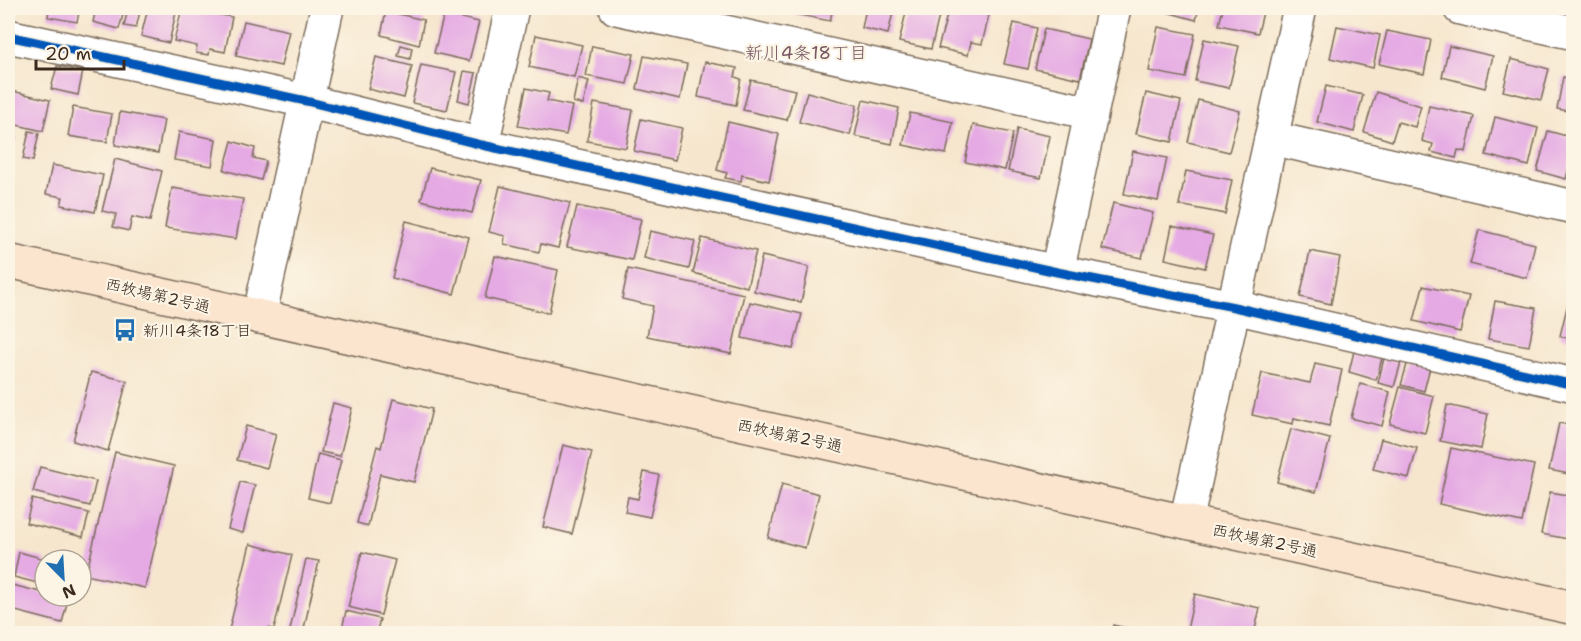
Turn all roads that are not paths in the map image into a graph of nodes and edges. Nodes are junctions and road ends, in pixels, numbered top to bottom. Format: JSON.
{"nodes":[{"id":1,"x":327,"y":8,"type":"edge"},
{"id":2,"x":512,"y":8,"type":"edge"},
{"id":3,"x":616,"y":8,"type":"edge"},
{"id":4,"x":1114,"y":8,"type":"edge"},
{"id":5,"x":1300,"y":8,"type":"edge"},
{"id":6,"x":1460,"y":8,"type":"edge"},
{"id":7,"x":1574,"y":33,"type":"edge"},
{"id":8,"x":8,"y":36,"type":"edge"},
{"id":9,"x":306,"y":101,"type":"junction"},
{"id":10,"x":1091,"y":113,"type":"junction"},
{"id":11,"x":1271,"y":138,"type":"junction"},
{"id":12,"x":482,"y":145,"type":"junction"},
{"id":13,"x":1574,"y":207,"type":"edge"},
{"id":14,"x":8,"y":261,"type":"edge"},
{"id":15,"x":1057,"y":272,"type":"junction"},
{"id":16,"x":1234,"y":307,"type":"junction"},
{"id":17,"x":259,"y":317,"type":"junction"},
{"id":18,"x":1574,"y":385,"type":"edge"},
{"id":19,"x":1186,"y":522,"type":"junction"},
{"id":20,"x":1574,"y":608,"type":"edge"}],
"edges":[{"from":1,"to":9,"type":"street"},
{"from":2,"to":12,"type":"street"},
{"from":3,"to":10,"type":"street"},
{"from":4,"to":10,"type":"street"},
{"from":5,"to":11,"type":"street"},
{"from":6,"to":7,"type":"street"},
{"from":8,"to":9,"type":"street"},
{"from":9,"to":12,"type":"street"},
{"from":9,"to":17,"type":"street"},
{"from":10,"to":15,"type":"street"},
{"from":11,"to":13,"type":"street"},
{"from":11,"to":16,"type":"street"},
{"from":12,"to":15,"type":"street"},
{"from":14,"to":17,"type":"street","name":"西牧場第2号通"},
{"from":15,"to":16,"type":"street"},
{"from":16,"to":18,"type":"street"},
{"from":16,"to":19,"type":"street"},
{"from":17,"to":19,"type":"street","name":"西牧場第2号通"},
{"from":19,"to":20,"type":"street","name":"西牧場第2号通"}]}
